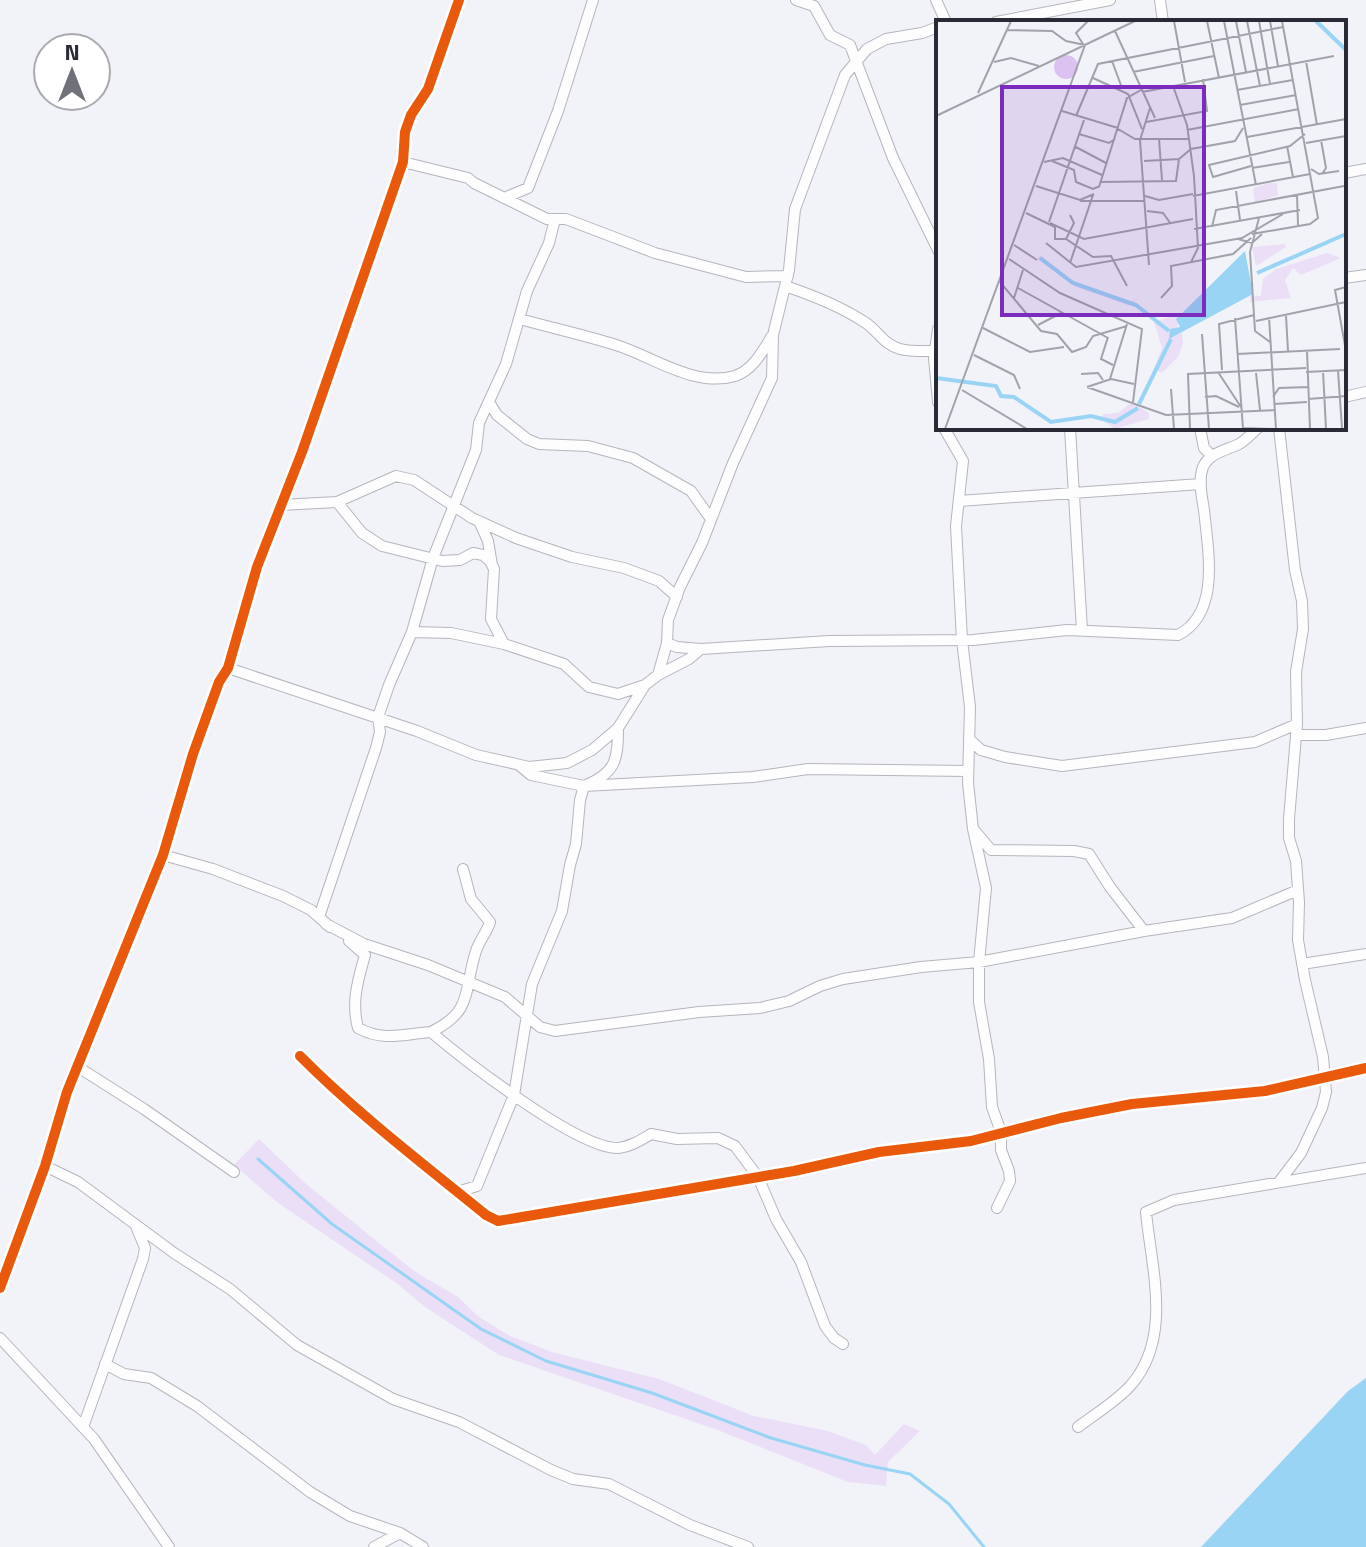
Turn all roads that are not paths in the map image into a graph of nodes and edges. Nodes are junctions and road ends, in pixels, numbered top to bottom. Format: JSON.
{"nodes":[{"id":1,"x":459,"y":0,"type":"edge"},
{"id":2,"x":593,"y":0,"type":"edge"},
{"id":3,"x":796,"y":0,"type":"edge"},
{"id":4,"x":936,"y":0,"type":"edge"},
{"id":5,"x":1110,"y":0,"type":"edge"},
{"id":6,"x":1160,"y":0,"type":"edge"},
{"id":7,"x":813,"y":3,"type":"edge"},
{"id":8,"x":941,"y":20,"type":"edge"},
{"id":9,"x":1006,"y":20,"type":"edge"},
{"id":10,"x":1163,"y":20,"type":"edge"},
{"id":11,"x":936,"y":25,"type":"edge"},
{"id":12,"x":857,"y":59,"type":"junction"},
{"id":13,"x":403,"y":162,"type":"junction"},
{"id":14,"x":1366,"y":169,"type":"edge"},
{"id":15,"x":1346,"y":173,"type":"edge"},
{"id":16,"x":504,"y":198,"type":"junction"},
{"id":17,"x":555,"y":219,"type":"junction"},
{"id":18,"x":936,"y":246,"type":"edge"},
{"id":19,"x":1366,"y":275,"type":"edge"},
{"id":20,"x":1346,"y":278,"type":"edge"},
{"id":21,"x":786,"y":281,"type":"junction"},
{"id":22,"x":520,"y":319,"type":"junction"},
{"id":23,"x":773,"y":335,"type":"junction"},
{"id":24,"x":936,"y":351,"type":"edge"},
{"id":25,"x":1366,"y":392,"type":"edge"},
{"id":26,"x":1346,"y":397,"type":"edge"},
{"id":27,"x":489,"y":402,"type":"junction"},
{"id":28,"x":945,"y":430,"type":"edge"},
{"id":29,"x":1070,"y":430,"type":"edge"},
{"id":30,"x":1200,"y":430,"type":"edge"},
{"id":31,"x":1256,"y":430,"type":"edge"},
{"id":32,"x":1279,"y":430,"type":"edge"},
{"id":33,"x":1212,"y":456,"type":"junction"},
{"id":34,"x":1201,"y":484,"type":"junction"},
{"id":35,"x":1074,"y":493,"type":"junction"},
{"id":36,"x":959,"y":501,"type":"junction"},
{"id":37,"x":337,"y":502,"type":"junction"},
{"id":38,"x":281,"y":505,"type":"junction"},
{"id":39,"x":454,"y":505,"type":"junction"},
{"id":40,"x":711,"y":519,"type":"junction"},
{"id":41,"x":479,"y":521,"type":"junction"},
{"id":42,"x":433,"y":558,"type":"junction"},
{"id":43,"x":493,"y":567,"type":"junction"},
{"id":44,"x":677,"y":597,"type":"junction"},
{"id":45,"x":1082,"y":630,"type":"junction"},
{"id":46,"x":412,"y":632,"type":"junction"},
{"id":47,"x":962,"y":640,"type":"junction"},
{"id":48,"x":667,"y":643,"type":"junction"},
{"id":49,"x":504,"y":644,"type":"junction"},
{"id":50,"x":701,"y":649,"type":"junction"},
{"id":51,"x":228,"y":668,"type":"junction"},
{"id":52,"x":658,"y":675,"type":"junction"},
{"id":53,"x":645,"y":685,"type":"junction"},
{"id":54,"x":378,"y":717,"type":"junction"},
{"id":55,"x":618,"y":728,"type":"junction"},
{"id":56,"x":1366,"y":728,"type":"edge"},
{"id":57,"x":1296,"y":730,"type":"junction"},
{"id":58,"x":969,"y":739,"type":"junction"},
{"id":59,"x":515,"y":763,"type":"junction"},
{"id":60,"x":968,"y":771,"type":"junction"},
{"id":61,"x":584,"y":786,"type":"junction"},
{"id":62,"x":973,"y":829,"type":"junction"},
{"id":63,"x":163,"y":855,"type":"junction"},
{"id":64,"x":463,"y":869,"type":"dead end"},
{"id":65,"x":1298,"y":890,"type":"junction"},
{"id":66,"x":322,"y":920,"type":"junction"},
{"id":67,"x":1144,"y":931,"type":"junction"},
{"id":68,"x":1366,"y":954,"type":"edge"},
{"id":69,"x":979,"y":962,"type":"junction"},
{"id":70,"x":1302,"y":964,"type":"junction"},
{"id":71,"x":469,"y":983,"type":"junction"},
{"id":72,"x":527,"y":1017,"type":"junction"},
{"id":73,"x":431,"y":1032,"type":"junction"},
{"id":74,"x":300,"y":1056,"type":"dead end"},
{"id":75,"x":78,"y":1067,"type":"junction"},
{"id":76,"x":1366,"y":1068,"type":"edge"},
{"id":77,"x":1324,"y":1078,"type":"junction"},
{"id":78,"x":514,"y":1095,"type":"junction"},
{"id":79,"x":1001,"y":1132,"type":"junction"},
{"id":80,"x":45,"y":1166,"type":"junction"},
{"id":81,"x":1366,"y":1168,"type":"edge"},
{"id":82,"x":234,"y":1172,"type":"dead end"},
{"id":83,"x":758,"y":1177,"type":"junction"},
{"id":84,"x":1279,"y":1182,"type":"junction"},
{"id":85,"x":457,"y":1192,"type":"junction"},
{"id":86,"x":997,"y":1208,"type":"dead end"},
{"id":87,"x":135,"y":1225,"type":"junction"},
{"id":88,"x":0,"y":1288,"type":"edge"},
{"id":89,"x":0,"y":1338,"type":"edge"},
{"id":90,"x":843,"y":1344,"type":"dead end"},
{"id":91,"x":105,"y":1364,"type":"junction"},
{"id":92,"x":83,"y":1427,"type":"junction"},
{"id":93,"x":1078,"y":1427,"type":"dead end"},
{"id":94,"x":400,"y":1533,"type":"junction"},
{"id":95,"x":169,"y":1547,"type":"edge"},
{"id":96,"x":374,"y":1547,"type":"edge"},
{"id":97,"x":423,"y":1547,"type":"edge"},
{"id":98,"x":748,"y":1547,"type":"edge"}],
"edges":[{"from":1,"to":13,"type":"street"},
{"from":2,"to":16,"type":"street"},
{"from":3,"to":7,"type":"street"},
{"from":4,"to":8,"type":"street"},
{"from":5,"to":9,"type":"street"},
{"from":6,"to":10,"type":"street"},
{"from":7,"to":12,"type":"street"},
{"from":11,"to":12,"type":"street"},
{"from":12,"to":18,"type":"street"},
{"from":12,"to":21,"type":"street"},
{"from":13,"to":16,"type":"street"},
{"from":13,"to":38,"type":"street"},
{"from":14,"to":15,"type":"street"},
{"from":16,"to":17,"type":"street"},
{"from":17,"to":21,"type":"street"},
{"from":17,"to":22,"type":"street"},
{"from":19,"to":20,"type":"street"},
{"from":21,"to":23,"type":"street"},
{"from":21,"to":24,"type":"street"},
{"from":22,"to":23,"type":"street"},
{"from":22,"to":27,"type":"street"},
{"from":23,"to":40,"type":"street"},
{"from":25,"to":26,"type":"street"},
{"from":27,"to":39,"type":"street"},
{"from":27,"to":40,"type":"street"},
{"from":28,"to":36,"type":"street"},
{"from":29,"to":35,"type":"street"},
{"from":30,"to":33,"type":"street"},
{"from":31,"to":33,"type":"street"},
{"from":32,"to":57,"type":"street"},
{"from":33,"to":34,"type":"street"},
{"from":34,"to":35,"type":"street"},
{"from":34,"to":45,"type":"street"},
{"from":35,"to":36,"type":"street"},
{"from":35,"to":45,"type":"street"},
{"from":36,"to":47,"type":"street"},
{"from":37,"to":38,"type":"street"},
{"from":37,"to":39,"type":"street"},
{"from":37,"to":42,"type":"street"},
{"from":38,"to":51,"type":"street"},
{"from":39,"to":41,"type":"street"},
{"from":39,"to":42,"type":"street"},
{"from":40,"to":44,"type":"street"},
{"from":41,"to":43,"type":"street"},
{"from":41,"to":44,"type":"street"},
{"from":42,"to":43,"type":"street"},
{"from":42,"to":46,"type":"street"},
{"from":43,"to":49,"type":"street"},
{"from":44,"to":48,"type":"street"},
{"from":45,"to":47,"type":"street"},
{"from":46,"to":49,"type":"street"},
{"from":46,"to":54,"type":"street"},
{"from":47,"to":50,"type":"street"},
{"from":47,"to":58,"type":"street"},
{"from":48,"to":50,"type":"street"},
{"from":48,"to":52,"type":"street"},
{"from":49,"to":53,"type":"street"},
{"from":50,"to":52,"type":"street"},
{"from":51,"to":54,"type":"street"},
{"from":51,"to":63,"type":"street"},
{"from":52,"to":53,"type":"street"},
{"from":53,"to":55,"type":"street"},
{"from":54,"to":59,"type":"street"},
{"from":54,"to":66,"type":"street"},
{"from":55,"to":59,"type":"street"},
{"from":55,"to":61,"type":"street"},
{"from":56,"to":57,"type":"street"},
{"from":57,"to":58,"type":"street"},
{"from":57,"to":65,"type":"street"},
{"from":58,"to":60,"type":"street"},
{"from":59,"to":61,"type":"street"},
{"from":60,"to":61,"type":"street"},
{"from":60,"to":62,"type":"street"},
{"from":61,"to":72,"type":"street"},
{"from":62,"to":67,"type":"street"},
{"from":62,"to":69,"type":"street"},
{"from":63,"to":66,"type":"street"},
{"from":63,"to":75,"type":"street"},
{"from":64,"to":71,"type":"street"},
{"from":65,"to":67,"type":"street"},
{"from":65,"to":70,"type":"street"},
{"from":66,"to":71,"type":"street"},
{"from":66,"to":73,"type":"street"},
{"from":67,"to":69,"type":"street"},
{"from":68,"to":70,"type":"street"},
{"from":69,"to":72,"type":"street"},
{"from":69,"to":79,"type":"street"},
{"from":70,"to":77,"type":"street"},
{"from":71,"to":72,"type":"street"},
{"from":71,"to":73,"type":"street"},
{"from":72,"to":78,"type":"street"},
{"from":73,"to":78,"type":"street"},
{"from":74,"to":85,"type":"street"},
{"from":75,"to":80,"type":"street"},
{"from":75,"to":82,"type":"street"},
{"from":76,"to":77,"type":"street"},
{"from":77,"to":79,"type":"street"},
{"from":77,"to":84,"type":"street"},
{"from":78,"to":83,"type":"street"},
{"from":78,"to":85,"type":"street"},
{"from":79,"to":83,"type":"street"},
{"from":79,"to":86,"type":"street"},
{"from":80,"to":87,"type":"street"},
{"from":80,"to":88,"type":"street"},
{"from":81,"to":84,"type":"street"},
{"from":83,"to":85,"type":"street"},
{"from":83,"to":90,"type":"street"},
{"from":84,"to":93,"type":"street"},
{"from":87,"to":91,"type":"street"},
{"from":87,"to":98,"type":"street"},
{"from":89,"to":92,"type":"street"},
{"from":91,"to":92,"type":"street"},
{"from":91,"to":94,"type":"street"},
{"from":92,"to":95,"type":"street"},
{"from":94,"to":96,"type":"street"},
{"from":94,"to":97,"type":"street"}]}
